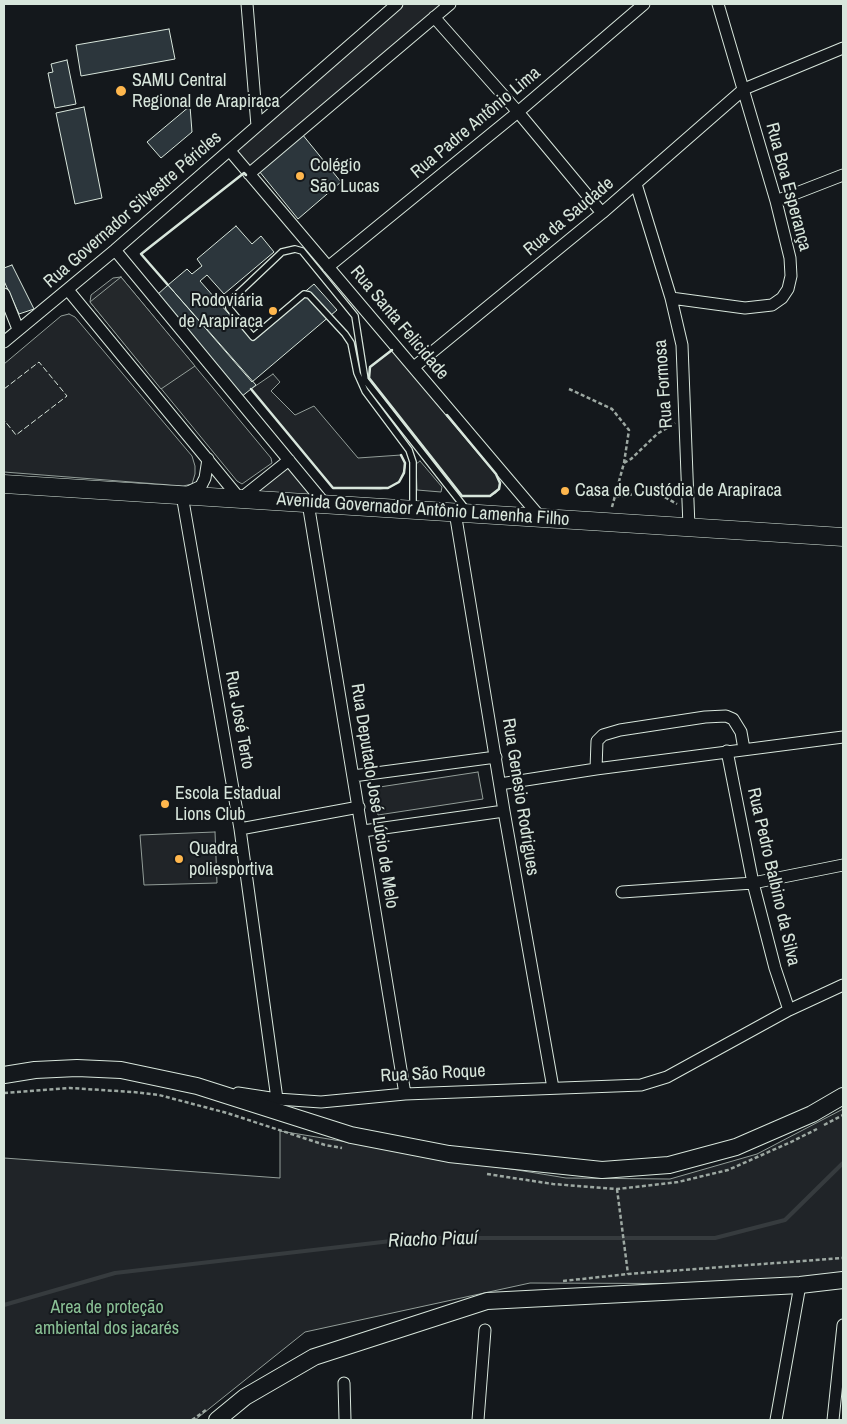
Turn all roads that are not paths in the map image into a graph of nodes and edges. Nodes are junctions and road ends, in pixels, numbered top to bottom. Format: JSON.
{"nodes":[{"id":1,"x":247,"y":4,"type":"edge"},
{"id":2,"x":450,"y":4,"type":"edge"},
{"id":3,"x":644,"y":4,"type":"edge"},
{"id":4,"x":718,"y":4,"type":"edge"},
{"id":5,"x":392,"y":6,"type":"edge"},
{"id":6,"x":434,"y":17,"type":"junction"},
{"id":7,"x":843,"y":48,"type":"edge"},
{"id":8,"x":744,"y":90,"type":"junction"},
{"id":9,"x":518,"y":112,"type":"junction"},
{"id":10,"x":257,"y":126,"type":"junction"},
{"id":11,"x":230,"y":151,"type":"junction"},
{"id":12,"x":249,"y":174,"type":"junction"},
{"id":13,"x":843,"y":175,"type":"edge"},
{"id":14,"x":636,"y":184,"type":"junction"},
{"id":15,"x":776,"y":201,"type":"junction"},
{"id":16,"x":602,"y":213,"type":"junction"},
{"id":17,"x":115,"y":250,"type":"junction"},
{"id":18,"x":328,"y":267,"type":"junction"},
{"id":19,"x":68,"y":290,"type":"junction"},
{"id":20,"x":4,"y":294,"type":"edge"},
{"id":21,"x":671,"y":298,"type":"junction"},
{"id":22,"x":18,"y":329,"type":"junction"},
{"id":23,"x":4,"y":342,"type":"edge"},
{"id":24,"x":414,"y":367,"type":"junction"},
{"id":25,"x":208,"y":460,"type":"junction"},
{"id":26,"x":289,"y":460,"type":"junction"},
{"id":27,"x":4,"y":484,"type":"edge"},
{"id":28,"x":182,"y":495,"type":"junction"},
{"id":29,"x":240,"y":499,"type":"junction"},
{"id":30,"x":317,"y":504,"type":"junction"},
{"id":31,"x":413,"y":509,"type":"junction"},
{"id":32,"x":462,"y":513,"type":"junction"},
{"id":33,"x":541,"y":518,"type":"junction"},
{"id":34,"x":689,"y":519,"type":"junction"},
{"id":35,"x":843,"y":537,"type":"edge"},
{"id":36,"x":843,"y":737,"type":"edge"},
{"id":37,"x":744,"y":749,"type":"junction"},
{"id":38,"x":727,"y":751,"type":"junction"},
{"id":39,"x":496,"y":757,"type":"junction"},
{"id":40,"x":596,"y":769,"type":"junction"},
{"id":41,"x":354,"y":776,"type":"junction"},
{"id":42,"x":500,"y":784,"type":"junction"},
{"id":43,"x":359,"y":807,"type":"junction"},
{"id":44,"x":504,"y":811,"type":"junction"},
{"id":45,"x":240,"y":829,"type":"junction"},
{"id":46,"x":363,"y":831,"type":"junction"},
{"id":47,"x":843,"y":865,"type":"edge"},
{"id":48,"x":754,"y":882,"type":"junction"},
{"id":49,"x":622,"y":892,"type":"dead end"},
{"id":50,"x":843,"y":985,"type":"edge"},
{"id":51,"x":789,"y":1010,"type":"junction"},
{"id":52,"x":4,"y":1075,"type":"edge"},
{"id":53,"x":197,"y":1086,"type":"junction"},
{"id":54,"x":552,"y":1088,"type":"junction"},
{"id":55,"x":405,"y":1094,"type":"junction"},
{"id":56,"x":843,"y":1096,"type":"edge"},
{"id":57,"x":277,"y":1099,"type":"junction"},
{"id":58,"x":843,"y":1280,"type":"edge"},
{"id":59,"x":800,"y":1285,"type":"junction"},
{"id":60,"x":843,"y":1325,"type":"edge"},
{"id":61,"x":485,"y":1330,"type":"dead end"},
{"id":62,"x":344,"y":1384,"type":"dead end"},
{"id":63,"x":217,"y":1420,"type":"edge"},
{"id":64,"x":345,"y":1420,"type":"edge"},
{"id":65,"x":478,"y":1420,"type":"edge"},
{"id":66,"x":776,"y":1420,"type":"edge"},
{"id":67,"x":833,"y":1420,"type":"edge"}],
"edges":[{"from":1,"to":10,"type":"street"},
{"from":2,"to":6,"type":"street"},
{"from":3,"to":9,"type":"street","name":"Rua Padre Antônio Lima"},
{"from":4,"to":8,"type":"street","name":"Rua Boa Esperança"},
{"from":5,"to":10,"type":"street","name":"Rua Governador Silvestre Péricles"},
{"from":6,"to":9,"type":"street"},
{"from":6,"to":12,"type":"street"},
{"from":7,"to":8,"type":"street","name":"Rua da Saudade"},
{"from":8,"to":14,"type":"street","name":"Rua da Saudade"},
{"from":8,"to":15,"type":"street","name":"Rua Boa Esperança"},
{"from":9,"to":16,"type":"street"},
{"from":9,"to":18,"type":"street","name":"Rua Padre Antônio Lima"},
{"from":10,"to":11,"type":"street","name":"Rua Governador Silvestre Péricles"},
{"from":11,"to":12,"type":"street","name":"Rua Santa Felicidade"},
{"from":11,"to":17,"type":"street","name":"Rua Governador Silvestre Péricles"},
{"from":12,"to":18,"type":"street","name":"Rua Santa Felicidade"},
{"from":13,"to":15,"type":"street"},
{"from":14,"to":16,"type":"street","name":"Rua da Saudade"},
{"from":14,"to":21,"type":"street","name":"Rua Formosa"},
{"from":15,"to":21,"type":"street","name":"Rua Boa Esperança"},
{"from":16,"to":24,"type":"street","name":"Rua da Saudade"},
{"from":17,"to":19,"type":"street","name":"Rua Governador Silvestre Péricles"},
{"from":17,"to":26,"type":"street"},
{"from":18,"to":24,"type":"street","name":"Rua Santa Felicidade"},
{"from":19,"to":22,"type":"street","name":"Rua Governador Silvestre Péricles"},
{"from":19,"to":25,"type":"street"},
{"from":20,"to":22,"type":"street"},
{"from":21,"to":34,"type":"street","name":"Rua Formosa"},
{"from":22,"to":23,"type":"street","name":"Rua Governador Silvestre Péricles"},
{"from":24,"to":33,"type":"street","name":"Rua Santa Felicidade"},
{"from":25,"to":28,"type":"street"},
{"from":25,"to":29,"type":"street"},
{"from":26,"to":29,"type":"street"},
{"from":26,"to":30,"type":"street"},
{"from":27,"to":28,"type":"main road","name":"Avenida Governador Antônio Lamenha Filho"},
{"from":28,"to":29,"type":"main road","name":"Avenida Governador Antônio Lamenha Filho"},
{"from":28,"to":45,"type":"street","name":"Rua José Terto"},
{"from":29,"to":30,"type":"main road","name":"Avenida Governador Antônio Lamenha Filho"},
{"from":30,"to":31,"type":"main road","name":"Avenida Governador Antônio Lamenha Filho"},
{"from":30,"to":41,"type":"street","name":"Rua Deputado José Lúcio de Melo"},
{"from":31,"to":32,"type":"main road","name":"Avenida Governador Antônio Lamenha Filho"},
{"from":31,"to":32,"type":"lane"},
{"from":32,"to":33,"type":"main road","name":"Avenida Governador Antônio Lamenha Filho"},
{"from":32,"to":39,"type":"street","name":"Rua Genesio Rodrigues"},
{"from":33,"to":34,"type":"main road","name":"Avenida Governador Antônio Lamenha Filho"},
{"from":34,"to":35,"type":"main road","name":"Avenida Governador Antônio Lamenha Filho"},
{"from":36,"to":37,"type":"street"},
{"from":37,"to":38,"type":"street"},
{"from":37,"to":40,"type":"street"},
{"from":38,"to":40,"type":"street"},
{"from":38,"to":48,"type":"street","name":"Rua Pedro Balbino da Silva"},
{"from":39,"to":41,"type":"street"},
{"from":39,"to":42,"type":"street","name":"Rua Genesio Rodrigues"},
{"from":40,"to":42,"type":"street"},
{"from":41,"to":43,"type":"street","name":"Rua Deputado José Lúcio de Melo"},
{"from":42,"to":44,"type":"street","name":"Rua Genesio Rodrigues"},
{"from":43,"to":45,"type":"street"},
{"from":43,"to":46,"type":"street","name":"Rua Deputado José Lúcio de Melo"},
{"from":44,"to":46,"type":"street"},
{"from":44,"to":54,"type":"street","name":"Rua Genesio Rodrigues"},
{"from":45,"to":57,"type":"street","name":"Rua José Terto"},
{"from":46,"to":55,"type":"street","name":"Rua Deputado José Lúcio de Melo"},
{"from":47,"to":48,"type":"street"},
{"from":48,"to":49,"type":"street"},
{"from":48,"to":51,"type":"street","name":"Rua Pedro Balbino da Silva"},
{"from":50,"to":51,"type":"street","name":"Rua São Roque"},
{"from":51,"to":54,"type":"street","name":"Rua São Roque"},
{"from":52,"to":53,"type":"main road","name":"Rua São Roque"},
{"from":53,"to":56,"type":"main road"},
{"from":53,"to":57,"type":"street","name":"Rua São Roque"},
{"from":54,"to":55,"type":"street","name":"Rua São Roque"},
{"from":55,"to":57,"type":"street","name":"Rua São Roque"},
{"from":58,"to":59,"type":"main road"},
{"from":59,"to":63,"type":"main road"},
{"from":59,"to":66,"type":"street"},
{"from":60,"to":67,"type":"street"},
{"from":61,"to":65,"type":"street"},
{"from":62,"to":64,"type":"street"}]}
